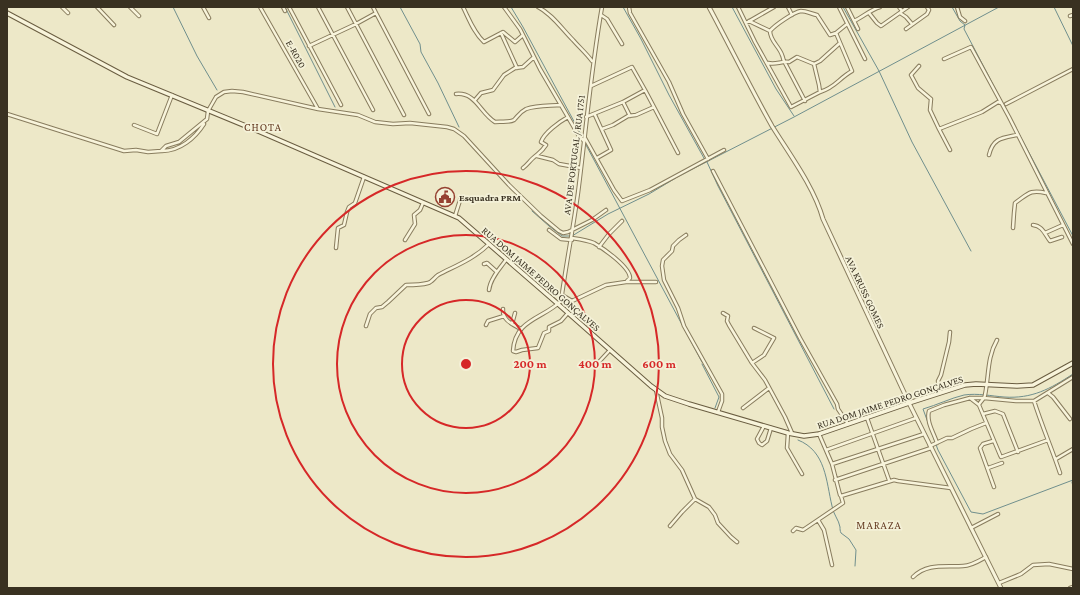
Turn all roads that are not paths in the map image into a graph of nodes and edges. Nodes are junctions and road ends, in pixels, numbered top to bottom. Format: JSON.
{"nodes":[{"id":1,"x":62,"y":7,"type":"edge"},
{"id":2,"x":97,"y":7,"type":"edge"},
{"id":3,"x":130,"y":7,"type":"edge"},
{"id":4,"x":203,"y":7,"type":"edge"},
{"id":5,"x":260,"y":7,"type":"edge"},
{"id":6,"x":283,"y":7,"type":"edge"},
{"id":7,"x":289,"y":7,"type":"edge"},
{"id":8,"x":318,"y":7,"type":"edge"},
{"id":9,"x":347,"y":7,"type":"edge"},
{"id":10,"x":373,"y":7,"type":"edge"},
{"id":11,"x":463,"y":7,"type":"edge"},
{"id":12,"x":504,"y":7,"type":"edge"},
{"id":13,"x":538,"y":7,"type":"edge"},
{"id":14,"x":602,"y":7,"type":"edge"},
{"id":15,"x":629,"y":7,"type":"edge"},
{"id":16,"x":709,"y":7,"type":"edge"},
{"id":17,"x":738,"y":7,"type":"edge"},
{"id":18,"x":774,"y":7,"type":"edge"},
{"id":19,"x":788,"y":7,"type":"edge"},
{"id":20,"x":838,"y":7,"type":"edge"},
{"id":21,"x":847,"y":7,"type":"edge"},
{"id":22,"x":880,"y":7,"type":"edge"},
{"id":23,"x":899,"y":7,"type":"edge"},
{"id":24,"x":908,"y":7,"type":"edge"},
{"id":25,"x":927,"y":7,"type":"edge"},
{"id":26,"x":957,"y":7,"type":"edge"},
{"id":27,"x":285,"y":11,"type":"dead end"},
{"id":28,"x":376,"y":12,"type":"junction"},
{"id":29,"x":901,"y":12,"type":"junction"},
{"id":30,"x":7,"y":13,"type":"edge"},
{"id":31,"x":68,"y":13,"type":"dead end"},
{"id":32,"x":869,"y":13,"type":"junction"},
{"id":33,"x":601,"y":15,"type":"junction"},
{"id":34,"x":792,"y":15,"type":"junction"},
{"id":35,"x":1073,"y":15,"type":"edge"},
{"id":36,"x":139,"y":16,"type":"dead end"},
{"id":37,"x":1070,"y":16,"type":"dead end"},
{"id":38,"x":209,"y":18,"type":"dead end"},
{"id":39,"x":854,"y":21,"type":"junction"},
{"id":40,"x":748,"y":22,"type":"junction"},
{"id":41,"x":965,"y":22,"type":"dead end"},
{"id":42,"x":356,"y":24,"type":"junction"},
{"id":43,"x":847,"y":24,"type":"junction"},
{"id":44,"x":912,"y":24,"type":"junction"},
{"id":45,"x":114,"y":25,"type":"dead end"},
{"id":46,"x":858,"y":29,"type":"dead end"},
{"id":47,"x":906,"y":30,"type":"dead end"},
{"id":48,"x":770,"y":31,"type":"junction"},
{"id":49,"x":501,"y":33,"type":"junction"},
{"id":50,"x":836,"y":33,"type":"junction"},
{"id":51,"x":332,"y":35,"type":"junction"},
{"id":52,"x":523,"y":35,"type":"junction"},
{"id":53,"x":622,"y":44,"type":"dead end"},
{"id":54,"x":840,"y":44,"type":"junction"},
{"id":55,"x":309,"y":46,"type":"junction"},
{"id":56,"x":534,"y":57,"type":"junction"},
{"id":57,"x":864,"y":59,"type":"dead end"},
{"id":58,"x":944,"y":59,"type":"dead end"},
{"id":59,"x":784,"y":61,"type":"junction"},
{"id":60,"x":593,"y":62,"type":"junction"},
{"id":61,"x":767,"y":62,"type":"junction"},
{"id":62,"x":814,"y":64,"type":"junction"},
{"id":63,"x":919,"y":66,"type":"dead end"},
{"id":64,"x":517,"y":68,"type":"junction"},
{"id":65,"x":1073,"y":69,"type":"edge"},
{"id":66,"x":591,"y":86,"type":"junction"},
{"id":67,"x":645,"y":90,"type":"junction"},
{"id":68,"x":820,"y":92,"type":"junction"},
{"id":69,"x":456,"y":94,"type":"dead end"},
{"id":70,"x":172,"y":95,"type":"junction"},
{"id":71,"x":475,"y":100,"type":"junction"},
{"id":72,"x":805,"y":101,"type":"junction"},
{"id":73,"x":623,"y":102,"type":"junction"},
{"id":74,"x":1001,"y":103,"type":"junction"},
{"id":75,"x":1006,"y":104,"type":"dead end"},
{"id":76,"x":341,"y":105,"type":"dead end"},
{"id":77,"x":561,"y":105,"type":"junction"},
{"id":78,"x":654,"y":107,"type":"junction"},
{"id":79,"x":318,"y":109,"type":"junction"},
{"id":80,"x":373,"y":110,"type":"dead end"},
{"id":81,"x":208,"y":111,"type":"junction"},
{"id":82,"x":7,"y":114,"type":"edge"},
{"id":83,"x":429,"y":114,"type":"dead end"},
{"id":84,"x":595,"y":114,"type":"junction"},
{"id":85,"x":404,"y":115,"type":"dead end"},
{"id":86,"x":630,"y":116,"type":"junction"},
{"id":87,"x":568,"y":117,"type":"junction"},
{"id":88,"x":586,"y":117,"type":"junction"},
{"id":89,"x":207,"y":119,"type":"junction"},
{"id":90,"x":134,"y":124,"type":"dead end"},
{"id":91,"x":602,"y":129,"type":"junction"},
{"id":92,"x":939,"y":129,"type":"junction"},
{"id":93,"x":1017,"y":135,"type":"junction"},
{"id":94,"x":584,"y":139,"type":"junction"},
{"id":95,"x":724,"y":150,"type":"dead end"},
{"id":96,"x":950,"y":150,"type":"dead end"},
{"id":97,"x":161,"y":151,"type":"junction"},
{"id":98,"x":678,"y":153,"type":"dead end"},
{"id":99,"x":989,"y":155,"type":"dead end"},
{"id":100,"x":537,"y":156,"type":"junction"},
{"id":101,"x":597,"y":158,"type":"junction"},
{"id":102,"x":708,"y":159,"type":"junction"},
{"id":103,"x":522,"y":168,"type":"dead end"},
{"id":104,"x":581,"y":168,"type":"junction"},
{"id":105,"x":713,"y":171,"type":"dead end"},
{"id":106,"x":364,"y":177,"type":"junction"},
{"id":107,"x":1046,"y":193,"type":"junction"},
{"id":108,"x":461,"y":197,"type":"dead end"},
{"id":109,"x":423,"y":203,"type":"junction"},
{"id":110,"x":606,"y":210,"type":"dead end"},
{"id":111,"x":455,"y":216,"type":"junction"},
{"id":112,"x":622,"y":222,"type":"dead end"},
{"id":113,"x":1033,"y":225,"type":"dead end"},
{"id":114,"x":1063,"y":225,"type":"junction"},
{"id":115,"x":1014,"y":228,"type":"dead end"},
{"id":116,"x":1057,"y":228,"type":"junction"},
{"id":117,"x":549,"y":230,"type":"dead end"},
{"id":118,"x":573,"y":230,"type":"junction"},
{"id":119,"x":1066,"y":231,"type":"junction"},
{"id":120,"x":1045,"y":233,"type":"junction"},
{"id":121,"x":686,"y":235,"type":"dead end"},
{"id":122,"x":1062,"y":237,"type":"dead end"},
{"id":123,"x":572,"y":239,"type":"junction"},
{"id":124,"x":405,"y":240,"type":"dead end"},
{"id":125,"x":489,"y":244,"type":"junction"},
{"id":126,"x":1073,"y":244,"type":"edge"},
{"id":127,"x":599,"y":247,"type":"junction"},
{"id":128,"x":336,"y":248,"type":"dead end"},
{"id":129,"x":506,"y":260,"type":"junction"},
{"id":130,"x":484,"y":264,"type":"dead end"},
{"id":131,"x":497,"y":272,"type":"junction"},
{"id":132,"x":626,"y":282,"type":"junction"},
{"id":133,"x":656,"y":282,"type":"dead end"},
{"id":134,"x":489,"y":290,"type":"dead end"},
{"id":135,"x":562,"y":295,"type":"junction"},
{"id":136,"x":558,"y":304,"type":"junction"},
{"id":137,"x":504,"y":308,"type":"dead end"},
{"id":138,"x":515,"y":313,"type":"dead end"},
{"id":139,"x":568,"y":313,"type":"junction"},
{"id":140,"x":723,"y":313,"type":"dead end"},
{"id":141,"x":504,"y":316,"type":"junction"},
{"id":142,"x":512,"y":324,"type":"junction"},
{"id":143,"x":486,"y":325,"type":"dead end"},
{"id":144,"x":366,"y":326,"type":"dead end"},
{"id":145,"x":754,"y":328,"type":"dead end"},
{"id":146,"x":522,"y":329,"type":"junction"},
{"id":147,"x":950,"y":332,"type":"dead end"},
{"id":148,"x":997,"y":340,"type":"dead end"},
{"id":149,"x":610,"y":350,"type":"junction"},
{"id":150,"x":752,"y":363,"type":"junction"},
{"id":151,"x":598,"y":364,"type":"dead end"},
{"id":152,"x":1073,"y":364,"type":"edge"},
{"id":153,"x":1073,"y":377,"type":"edge"},
{"id":154,"x":986,"y":385,"type":"junction"},
{"id":155,"x":769,"y":388,"type":"junction"},
{"id":156,"x":656,"y":390,"type":"junction"},
{"id":157,"x":940,"y":393,"type":"junction"},
{"id":158,"x":1048,"y":393,"type":"junction"},
{"id":159,"x":665,"y":396,"type":"junction"},
{"id":160,"x":985,"y":397,"type":"junction"},
{"id":161,"x":970,"y":398,"type":"junction"},
{"id":162,"x":1034,"y":401,"type":"junction"},
{"id":163,"x":659,"y":402,"type":"junction"},
{"id":164,"x":909,"y":403,"type":"junction"},
{"id":165,"x":979,"y":405,"type":"junction"},
{"id":166,"x":743,"y":408,"type":"dead end"},
{"id":167,"x":718,"y":412,"type":"junction"},
{"id":168,"x":982,"y":414,"type":"junction"},
{"id":169,"x":867,"y":418,"type":"junction"},
{"id":170,"x":916,"y":418,"type":"junction"},
{"id":171,"x":1070,"y":419,"type":"dead end"},
{"id":172,"x":986,"y":423,"type":"junction"},
{"id":173,"x":848,"y":424,"type":"junction"},
{"id":174,"x":764,"y":426,"type":"junction"},
{"id":175,"x":771,"y":428,"type":"junction"},
{"id":176,"x":790,"y":433,"type":"junction"},
{"id":177,"x":819,"y":434,"type":"junction"},
{"id":178,"x":872,"y":434,"type":"junction"},
{"id":179,"x":924,"y":434,"type":"junction"},
{"id":180,"x":994,"y":440,"type":"junction"},
{"id":181,"x":1048,"y":440,"type":"junction"},
{"id":182,"x":936,"y":443,"type":"junction"},
{"id":183,"x":931,"y":447,"type":"junction"},
{"id":184,"x":878,"y":449,"type":"junction"},
{"id":185,"x":1073,"y":449,"type":"edge"},
{"id":186,"x":826,"y":450,"type":"junction"},
{"id":187,"x":1018,"y":452,"type":"junction"},
{"id":188,"x":1056,"y":459,"type":"junction"},
{"id":189,"x":1002,"y":463,"type":"dead end"},
{"id":190,"x":832,"y":464,"type":"junction"},
{"id":191,"x":883,"y":465,"type":"junction"},
{"id":192,"x":988,"y":468,"type":"junction"},
{"id":193,"x":1060,"y":473,"type":"dead end"},
{"id":194,"x":802,"y":474,"type":"dead end"},
{"id":195,"x":835,"y":480,"type":"junction"},
{"id":196,"x":889,"y":480,"type":"junction"},
{"id":197,"x":994,"y":487,"type":"dead end"},
{"id":198,"x":951,"y":488,"type":"junction"},
{"id":199,"x":841,"y":496,"type":"junction"},
{"id":200,"x":695,"y":499,"type":"junction"},
{"id":201,"x":998,"y":514,"type":"dead end"},
{"id":202,"x":818,"y":520,"type":"junction"},
{"id":203,"x":670,"y":526,"type":"dead end"},
{"id":204,"x":971,"y":528,"type":"junction"},
{"id":205,"x":793,"y":531,"type":"dead end"},
{"id":206,"x":737,"y":542,"type":"dead end"},
{"id":207,"x":986,"y":557,"type":"junction"},
{"id":208,"x":832,"y":565,"type":"dead end"},
{"id":209,"x":1073,"y":569,"type":"edge"},
{"id":210,"x":912,"y":577,"type":"dead end"},
{"id":211,"x":999,"y":583,"type":"junction"},
{"id":212,"x":1073,"y":587,"type":"edge"},
{"id":213,"x":1001,"y":588,"type":"edge"},
{"id":214,"x":1070,"y":588,"type":"edge"}],
"edges":[{"from":1,"to":31,"type":"street"},
{"from":2,"to":45,"type":"street"},
{"from":3,"to":36,"type":"street"},
{"from":4,"to":38,"type":"street"},
{"from":5,"to":79,"type":"street","name":"E-R020"},
{"from":6,"to":27,"type":"street"},
{"from":7,"to":55,"type":"street"},
{"from":8,"to":51,"type":"street"},
{"from":9,"to":42,"type":"street"},
{"from":10,"to":28,"type":"street"},
{"from":11,"to":49,"type":"street"},
{"from":12,"to":52,"type":"street"},
{"from":13,"to":60,"type":"street"},
{"from":14,"to":33,"type":"street","name":"AVA DE PORTUGAL / RUA 1751"},
{"from":15,"to":102,"type":"street"},
{"from":16,"to":164,"type":"street","name":"AVA KRUSS GOMES"},
{"from":17,"to":40,"type":"street"},
{"from":18,"to":40,"type":"street"},
{"from":19,"to":34,"type":"street"},
{"from":20,"to":43,"type":"street"},
{"from":21,"to":39,"type":"street"},
{"from":22,"to":32,"type":"street"},
{"from":23,"to":29,"type":"street"},
{"from":24,"to":29,"type":"street"},
{"from":25,"to":44,"type":"street"},
{"from":26,"to":41,"type":"street"},
{"from":28,"to":42,"type":"street"},
{"from":28,"to":83,"type":"street"},
{"from":29,"to":32,"type":"street"},
{"from":29,"to":44,"type":"street"},
{"from":30,"to":70,"type":"main road","name":"RUA DOM JAIME PEDRO GONÇALVES"},
{"from":32,"to":39,"type":"street"},
{"from":33,"to":53,"type":"street"},
{"from":33,"to":60,"type":"street","name":"AVA DE PORTUGAL / RUA 1751"},
{"from":34,"to":48,"type":"street"},
{"from":34,"to":50,"type":"street"},
{"from":35,"to":37,"type":"street"},
{"from":39,"to":46,"type":"street"},
{"from":40,"to":48,"type":"street"},
{"from":40,"to":61,"type":"street"},
{"from":42,"to":51,"type":"street"},
{"from":42,"to":85,"type":"street"},
{"from":43,"to":50,"type":"street"},
{"from":43,"to":57,"type":"street"},
{"from":44,"to":47,"type":"street"},
{"from":48,"to":59,"type":"street"},
{"from":49,"to":52,"type":"street"},
{"from":49,"to":64,"type":"street"},
{"from":50,"to":54,"type":"street"},
{"from":51,"to":55,"type":"street"},
{"from":51,"to":80,"type":"street"},
{"from":52,"to":56,"type":"street"},
{"from":54,"to":62,"type":"street"},
{"from":54,"to":68,"type":"street"},
{"from":55,"to":76,"type":"street"},
{"from":56,"to":64,"type":"street"},
{"from":56,"to":77,"type":"street"},
{"from":58,"to":74,"type":"street"},
{"from":59,"to":61,"type":"street"},
{"from":59,"to":62,"type":"street"},
{"from":59,"to":72,"type":"street"},
{"from":60,"to":66,"type":"street","name":"AVA DE PORTUGAL / RUA 1751"},
{"from":61,"to":72,"type":"street"},
{"from":62,"to":68,"type":"street"},
{"from":63,"to":92,"type":"street"},
{"from":64,"to":71,"type":"street"},
{"from":65,"to":75,"type":"street"},
{"from":66,"to":67,"type":"street"},
{"from":66,"to":88,"type":"street","name":"AVA DE PORTUGAL / RUA 1751"},
{"from":67,"to":73,"type":"street"},
{"from":67,"to":78,"type":"street"},
{"from":68,"to":72,"type":"street"},
{"from":69,"to":71,"type":"street"},
{"from":70,"to":81,"type":"main road","name":"RUA DOM JAIME PEDRO GONÇALVES"},
{"from":70,"to":90,"type":"street"},
{"from":71,"to":77,"type":"street"},
{"from":73,"to":84,"type":"street"},
{"from":73,"to":86,"type":"street"},
{"from":74,"to":92,"type":"street"},
{"from":74,"to":93,"type":"street"},
{"from":77,"to":87,"type":"street"},
{"from":78,"to":86,"type":"street"},
{"from":78,"to":98,"type":"street"},
{"from":79,"to":81,"type":"street"},
{"from":79,"to":118,"type":"street"},
{"from":81,"to":89,"type":"street"},
{"from":81,"to":106,"type":"main road","name":"RUA DOM JAIME PEDRO GONÇALVES"},
{"from":82,"to":97,"type":"street"},
{"from":84,"to":88,"type":"street"},
{"from":84,"to":91,"type":"street"},
{"from":86,"to":91,"type":"street"},
{"from":87,"to":94,"type":"street"},
{"from":87,"to":100,"type":"street"},
{"from":88,"to":94,"type":"street","name":"AVA DE PORTUGAL / RUA 1751"},
{"from":89,"to":97,"type":"street"},
{"from":89,"to":97,"type":"street"},
{"from":91,"to":101,"type":"street"},
{"from":92,"to":96,"type":"street"},
{"from":93,"to":99,"type":"street"},
{"from":93,"to":107,"type":"street"},
{"from":94,"to":101,"type":"street"},
{"from":94,"to":104,"type":"street","name":"AVA DE PORTUGAL / RUA 1751"},
{"from":95,"to":102,"type":"street"},
{"from":100,"to":103,"type":"street"},
{"from":100,"to":104,"type":"street"},
{"from":101,"to":102,"type":"street"},
{"from":104,"to":118,"type":"street","name":"AVA DE PORTUGAL / RUA 1751"},
{"from":105,"to":173,"type":"street"},
{"from":106,"to":109,"type":"main road","name":"RUA DOM JAIME PEDRO GONÇALVES"},
{"from":106,"to":128,"type":"street"},
{"from":107,"to":114,"type":"street"},
{"from":107,"to":115,"type":"street"},
{"from":108,"to":111,"type":"street"},
{"from":109,"to":111,"type":"main road","name":"RUA DOM JAIME PEDRO GONÇALVES"},
{"from":109,"to":124,"type":"street"},
{"from":110,"to":118,"type":"street"},
{"from":111,"to":125,"type":"main road","name":"RUA DOM JAIME PEDRO GONÇALVES"},
{"from":112,"to":127,"type":"street"},
{"from":113,"to":120,"type":"street"},
{"from":114,"to":116,"type":"street"},
{"from":114,"to":119,"type":"street"},
{"from":116,"to":119,"type":"street"},
{"from":116,"to":120,"type":"street"},
{"from":117,"to":123,"type":"street"},
{"from":118,"to":123,"type":"street","name":"AVA DE PORTUGAL / RUA 1751"},
{"from":119,"to":126,"type":"street"},
{"from":120,"to":122,"type":"street"},
{"from":121,"to":167,"type":"street"},
{"from":123,"to":127,"type":"street"},
{"from":123,"to":135,"type":"street","name":"AVA DE PORTUGAL / RUA 1751"},
{"from":125,"to":129,"type":"main road","name":"RUA DOM JAIME PEDRO GONÇALVES"},
{"from":125,"to":144,"type":"street"},
{"from":127,"to":132,"type":"street"},
{"from":129,"to":131,"type":"street"},
{"from":129,"to":136,"type":"main road","name":"RUA DOM JAIME PEDRO GONÇALVES"},
{"from":130,"to":131,"type":"street"},
{"from":131,"to":134,"type":"street"},
{"from":132,"to":133,"type":"street"},
{"from":132,"to":135,"type":"street"},
{"from":135,"to":136,"type":"street","name":"AVA DE PORTUGAL / RUA 1751"},
{"from":136,"to":139,"type":"main road","name":"RUA DOM JAIME PEDRO GONÇALVES"},
{"from":136,"to":146,"type":"street"},
{"from":137,"to":141,"type":"street"},
{"from":138,"to":142,"type":"street"},
{"from":139,"to":146,"type":"street"},
{"from":139,"to":149,"type":"main road","name":"RUA DOM JAIME PEDRO GONÇALVES"},
{"from":140,"to":150,"type":"street"},
{"from":141,"to":142,"type":"street"},
{"from":141,"to":143,"type":"street"},
{"from":142,"to":146,"type":"street"},
{"from":145,"to":150,"type":"street"},
{"from":147,"to":157,"type":"street"},
{"from":148,"to":154,"type":"street"},
{"from":149,"to":151,"type":"street"},
{"from":149,"to":156,"type":"main road","name":"RUA DOM JAIME PEDRO GONÇALVES"},
{"from":150,"to":155,"type":"street"},
{"from":152,"to":154,"type":"main road","name":"RUA DOM JAIME PEDRO GONÇALVES"},
{"from":153,"to":158,"type":"street"},
{"from":154,"to":157,"type":"main road","name":"RUA DOM JAIME PEDRO GONÇALVES"},
{"from":154,"to":160,"type":"street"},
{"from":155,"to":166,"type":"street"},
{"from":155,"to":176,"type":"street"},
{"from":156,"to":159,"type":"main road","name":"RUA DOM JAIME PEDRO GONÇALVES"},
{"from":156,"to":163,"type":"street"},
{"from":157,"to":164,"type":"main road","name":"RUA DOM JAIME PEDRO GONÇALVES"},
{"from":158,"to":162,"type":"street"},
{"from":158,"to":171,"type":"street"},
{"from":159,"to":163,"type":"street"},
{"from":159,"to":167,"type":"main road","name":"RUA DOM JAIME PEDRO GONÇALVES"},
{"from":160,"to":161,"type":"street"},
{"from":160,"to":162,"type":"street"},
{"from":160,"to":165,"type":"street"},
{"from":161,"to":165,"type":"street"},
{"from":161,"to":182,"type":"street"},
{"from":162,"to":181,"type":"street"},
{"from":163,"to":200,"type":"street"},
{"from":164,"to":169,"type":"main road","name":"RUA DOM JAIME PEDRO GONÇALVES"},
{"from":164,"to":170,"type":"street","name":"AVA KRUSS GOMES"},
{"from":165,"to":168,"type":"street"},
{"from":167,"to":174,"type":"main road","name":"RUA DOM JAIME PEDRO GONÇALVES"},
{"from":168,"to":172,"type":"street"},
{"from":168,"to":187,"type":"street"},
{"from":169,"to":173,"type":"main road","name":"RUA DOM JAIME PEDRO GONÇALVES"},
{"from":169,"to":178,"type":"street"},
{"from":170,"to":178,"type":"street"},
{"from":170,"to":179,"type":"street","name":"AVA KRUSS GOMES"},
{"from":172,"to":180,"type":"street"},
{"from":172,"to":182,"type":"street"},
{"from":173,"to":177,"type":"main road","name":"RUA DOM JAIME PEDRO GONÇALVES"},
{"from":174,"to":175,"type":"main road","name":"RUA DOM JAIME PEDRO GONÇALVES"},
{"from":174,"to":175,"type":"street"},
{"from":175,"to":176,"type":"main road","name":"RUA DOM JAIME PEDRO GONÇALVES"},
{"from":176,"to":177,"type":"main road","name":"RUA DOM JAIME PEDRO GONÇALVES"},
{"from":176,"to":194,"type":"street"},
{"from":177,"to":186,"type":"street"},
{"from":178,"to":184,"type":"street"},
{"from":178,"to":186,"type":"street"},
{"from":179,"to":183,"type":"street","name":"AVA KRUSS GOMES"},
{"from":179,"to":184,"type":"street"},
{"from":180,"to":187,"type":"street"},
{"from":180,"to":192,"type":"street"},
{"from":181,"to":187,"type":"street"},
{"from":181,"to":188,"type":"street"},
{"from":182,"to":183,"type":"street"},
{"from":183,"to":191,"type":"street"},
{"from":183,"to":198,"type":"street","name":"AVA KRUSS GOMES"},
{"from":184,"to":190,"type":"street"},
{"from":184,"to":191,"type":"street"},
{"from":185,"to":188,"type":"street"},
{"from":186,"to":190,"type":"street"},
{"from":188,"to":193,"type":"street"},
{"from":189,"to":192,"type":"street"},
{"from":190,"to":195,"type":"street"},
{"from":191,"to":195,"type":"street"},
{"from":191,"to":196,"type":"street"},
{"from":192,"to":197,"type":"street"},
{"from":195,"to":199,"type":"street"},
{"from":196,"to":198,"type":"street"},
{"from":196,"to":199,"type":"street"},
{"from":198,"to":204,"type":"street","name":"AVA KRUSS GOMES"},
{"from":199,"to":202,"type":"street"},
{"from":200,"to":203,"type":"street"},
{"from":200,"to":206,"type":"street"},
{"from":201,"to":204,"type":"street"},
{"from":202,"to":205,"type":"street"},
{"from":202,"to":208,"type":"street"},
{"from":204,"to":207,"type":"street","name":"AVA KRUSS GOMES"},
{"from":207,"to":210,"type":"street"},
{"from":207,"to":211,"type":"street","name":"AVA KRUSS GOMES"},
{"from":209,"to":211,"type":"street"},
{"from":211,"to":213,"type":"street","name":"AVA KRUSS GOMES"},
{"from":212,"to":214,"type":"street"}]}
